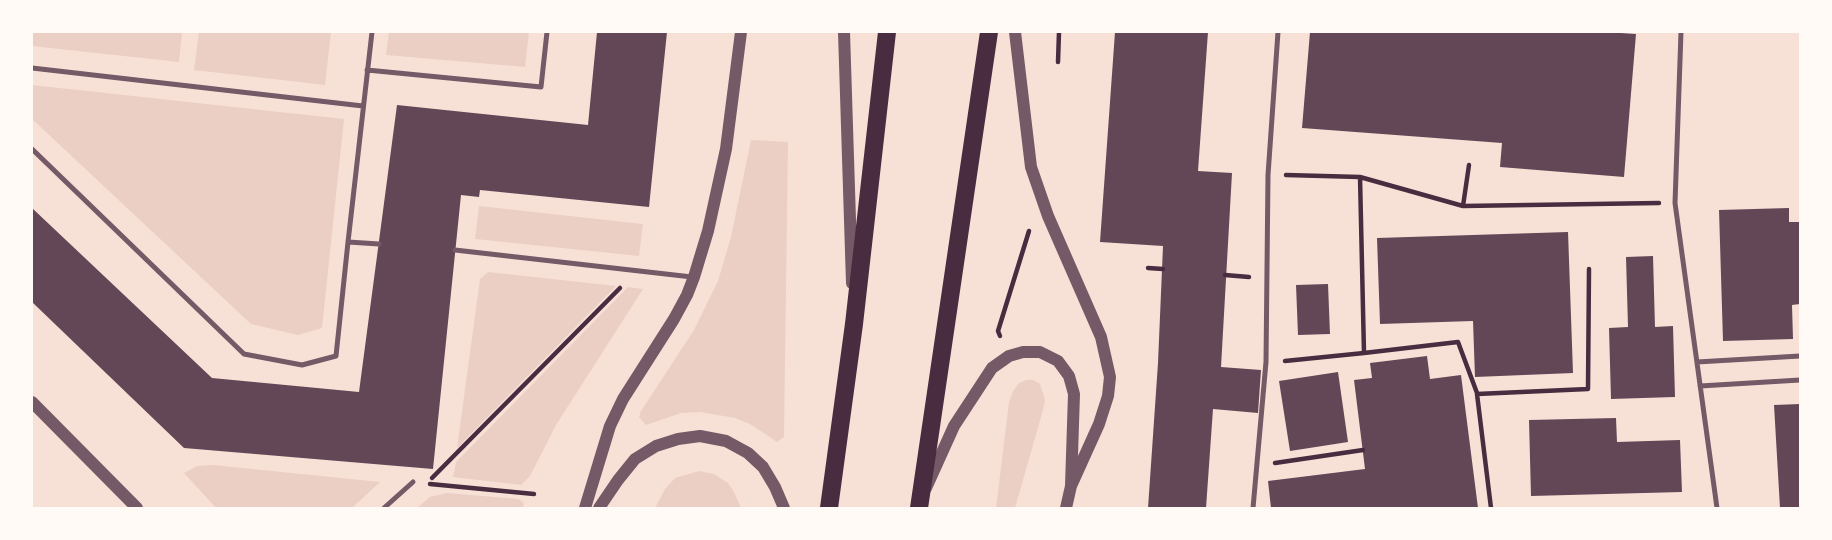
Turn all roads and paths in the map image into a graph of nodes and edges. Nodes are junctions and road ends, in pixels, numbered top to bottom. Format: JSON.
{"nodes":[{"id":1,"x":372,"y":32,"type":"edge"},
{"id":2,"x":547,"y":32,"type":"edge"},
{"id":3,"x":741,"y":32,"type":"edge"},
{"id":4,"x":844,"y":32,"type":"edge"},
{"id":5,"x":887,"y":32,"type":"edge"},
{"id":6,"x":989,"y":32,"type":"edge"},
{"id":7,"x":1016,"y":32,"type":"edge"},
{"id":8,"x":1059,"y":32,"type":"edge"},
{"id":9,"x":1278,"y":32,"type":"edge"},
{"id":10,"x":1681,"y":32,"type":"edge"},
{"id":11,"x":1058,"y":62,"type":"dead end"},
{"id":12,"x":32,"y":68,"type":"edge"},
{"id":13,"x":367,"y":70,"type":"junction"},
{"id":14,"x":363,"y":106,"type":"junction"},
{"id":15,"x":32,"y":149,"type":"edge"},
{"id":16,"x":1469,"y":165,"type":"dead end"},
{"id":17,"x":1268,"y":175,"type":"junction"},
{"id":18,"x":1360,"y":177,"type":"junction"},
{"id":19,"x":1675,"y":203,"type":"junction"},
{"id":20,"x":1463,"y":206,"type":"junction"},
{"id":21,"x":1031,"y":223,"type":"dead end"},
{"id":22,"x":348,"y":242,"type":"junction"},
{"id":23,"x":379,"y":244,"type":"dead end"},
{"id":24,"x":455,"y":250,"type":"dead end"},
{"id":25,"x":1148,"y":268,"type":"dead end"},
{"id":26,"x":1163,"y":269,"type":"dead end"},
{"id":27,"x":1589,"y":269,"type":"dead end"},
{"id":28,"x":638,"y":270,"type":"junction"},
{"id":29,"x":694,"y":277,"type":"junction"},
{"id":30,"x":854,"y":324,"type":"junction"},
{"id":31,"x":1004,"y":346,"type":"dead end"},
{"id":32,"x":1364,"y":353,"type":"junction"},
{"id":33,"x":1801,"y":356,"type":"edge"},
{"id":34,"x":1266,"y":362,"type":"junction"},
{"id":35,"x":1697,"y":362,"type":"junction"},
{"id":36,"x":1801,"y":380,"type":"edge"},
{"id":37,"x":1700,"y":386,"type":"junction"},
{"id":38,"x":1476,"y":394,"type":"junction"},
{"id":39,"x":32,"y":402,"type":"edge"},
{"id":40,"x":1363,"y":450,"type":"dead end"},
{"id":41,"x":1257,"y":466,"type":"junction"},
{"id":42,"x":413,"y":482,"type":"dead end"},
{"id":43,"x":1071,"y":486,"type":"junction"},
{"id":44,"x":534,"y":494,"type":"dead end"},
{"id":45,"x":920,"y":505,"type":"edge"},
{"id":46,"x":137,"y":509,"type":"edge"},
{"id":47,"x":384,"y":509,"type":"edge"},
{"id":48,"x":585,"y":509,"type":"edge"},
{"id":49,"x":600,"y":509,"type":"edge"},
{"id":50,"x":783,"y":509,"type":"edge"},
{"id":51,"x":829,"y":509,"type":"edge"},
{"id":52,"x":1066,"y":509,"type":"edge"},
{"id":53,"x":1253,"y":509,"type":"edge"},
{"id":54,"x":1491,"y":509,"type":"edge"},
{"id":55,"x":1717,"y":509,"type":"edge"}],
"edges":[{"from":1,"to":13,"type":"lane"},
{"from":2,"to":13,"type":"lane"},
{"from":3,"to":29,"type":"street"},
{"from":4,"to":30,"type":"street"},
{"from":5,"to":30,"type":"main road"},
{"from":6,"to":45,"type":"main road"},
{"from":7,"to":43,"type":"street"},
{"from":8,"to":11,"type":"path"},
{"from":9,"to":17,"type":"lane"},
{"from":10,"to":19,"type":"lane"},
{"from":12,"to":14,"type":"lane"},
{"from":13,"to":14,"type":"lane"},
{"from":14,"to":22,"type":"lane"},
{"from":15,"to":22,"type":"lane"},
{"from":16,"to":20,"type":"path"},
{"from":17,"to":18,"type":"path"},
{"from":17,"to":34,"type":"lane"},
{"from":18,"to":20,"type":"path"},
{"from":18,"to":32,"type":"path"},
{"from":19,"to":20,"type":"path"},
{"from":19,"to":35,"type":"lane"},
{"from":21,"to":31,"type":"path"},
{"from":22,"to":23,"type":"lane"},
{"from":24,"to":28,"type":"lane"},
{"from":25,"to":26,"type":"path"},
{"from":27,"to":38,"type":"path"},
{"from":28,"to":29,"type":"lane"},
{"from":28,"to":44,"type":"path"},
{"from":29,"to":48,"type":"street"},
{"from":30,"to":51,"type":"main road"},
{"from":32,"to":34,"type":"path"},
{"from":32,"to":38,"type":"path"},
{"from":33,"to":35,"type":"lane"},
{"from":34,"to":41,"type":"lane"},
{"from":35,"to":37,"type":"lane"},
{"from":36,"to":37,"type":"lane"},
{"from":37,"to":55,"type":"lane"},
{"from":38,"to":54,"type":"path"},
{"from":39,"to":46,"type":"street"},
{"from":40,"to":41,"type":"path"},
{"from":41,"to":53,"type":"lane"},
{"from":42,"to":47,"type":"lane"},
{"from":43,"to":45,"type":"street"},
{"from":43,"to":52,"type":"street"},
{"from":49,"to":50,"type":"street"}]}
